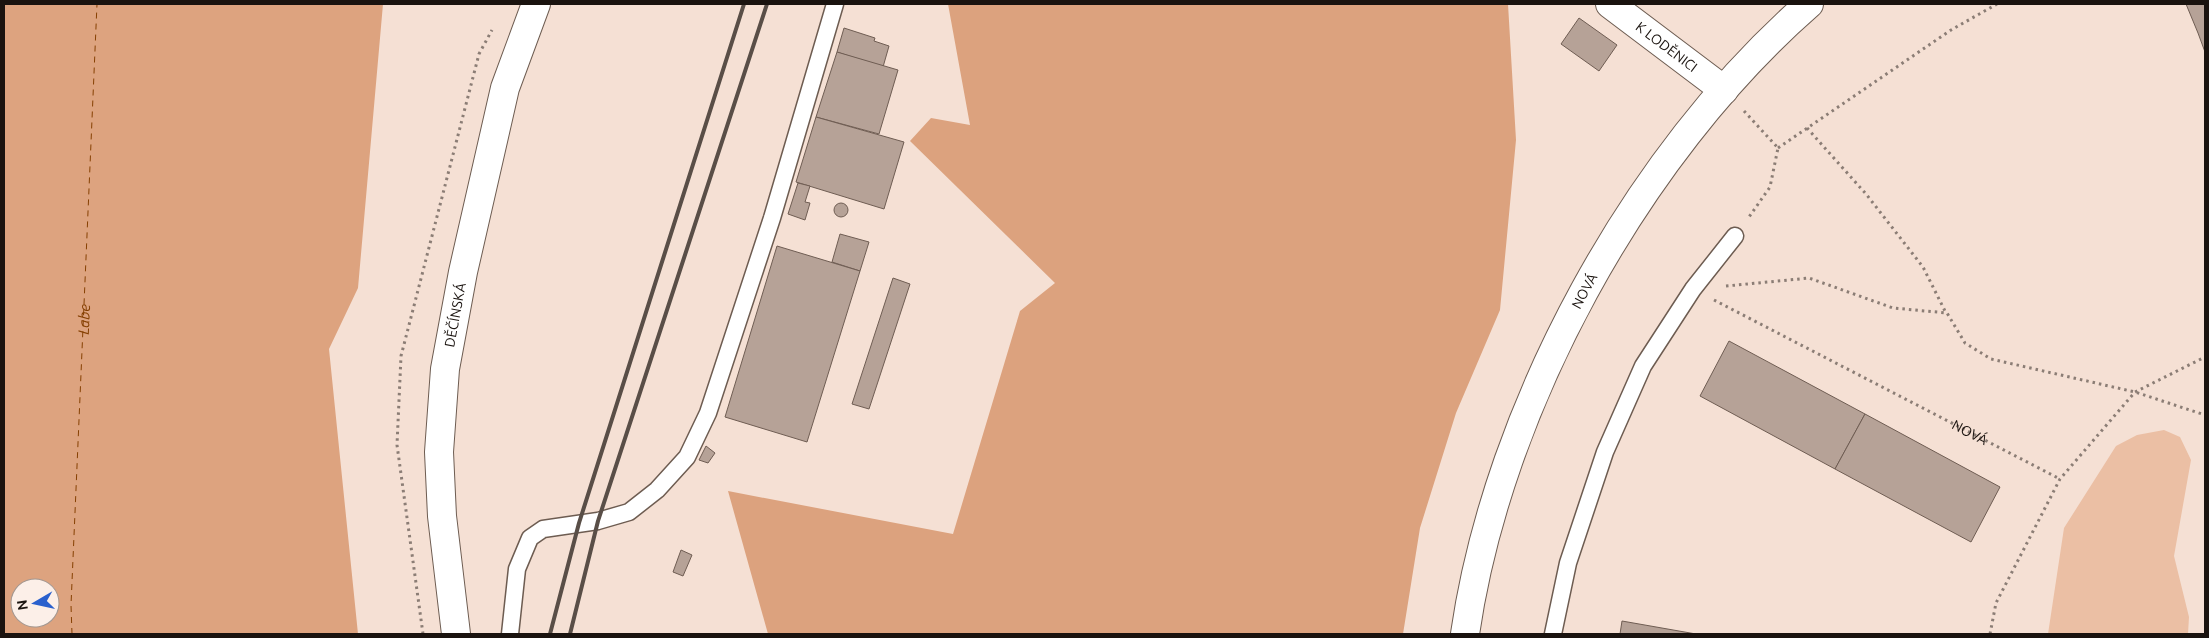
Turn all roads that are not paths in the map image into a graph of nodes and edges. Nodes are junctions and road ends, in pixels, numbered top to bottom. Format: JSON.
{"nodes":[{"id":1,"x":536,"y":4,"type":"edge"},
{"id":2,"x":835,"y":4,"type":"edge"},
{"id":3,"x":1610,"y":4,"type":"edge"},
{"id":4,"x":1809,"y":4,"type":"edge"},
{"id":5,"x":1724,"y":90,"type":"junction"},
{"id":6,"x":1735,"y":236,"type":"road end"},
{"id":7,"x":456,"y":634,"type":"edge"},
{"id":8,"x":510,"y":634,"type":"edge"},
{"id":9,"x":1464,"y":634,"type":"edge"},
{"id":10,"x":1553,"y":634,"type":"edge"}],
"edges":[{"from":1,"to":7,"type":"street","name":"DĚČÍNSKÁ"},
{"from":2,"to":8,"type":"lane"},
{"from":3,"to":5,"type":"street","name":"K LODĚNICI"},
{"from":4,"to":5,"type":"street","name":"NOVÁ"},
{"from":5,"to":9,"type":"street","name":"NOVÁ"},
{"from":6,"to":10,"type":"lane"}]}
